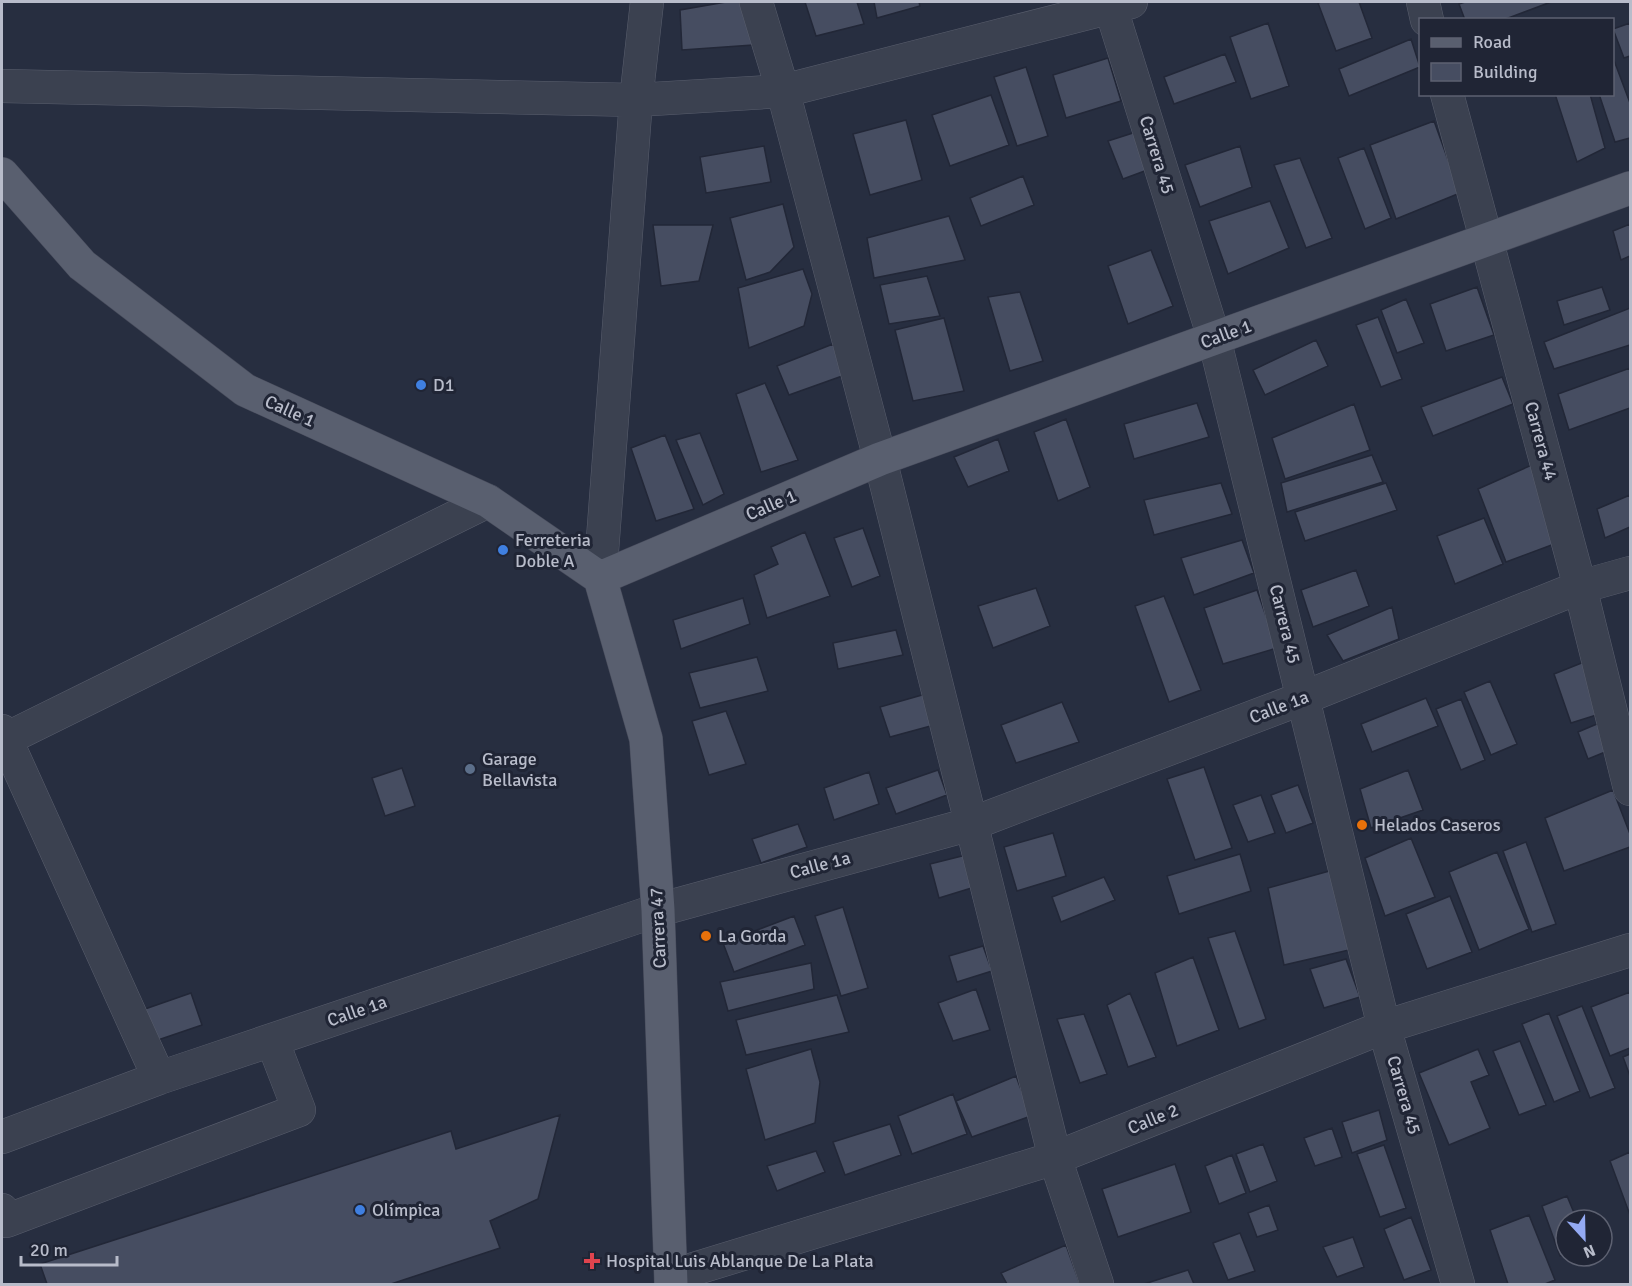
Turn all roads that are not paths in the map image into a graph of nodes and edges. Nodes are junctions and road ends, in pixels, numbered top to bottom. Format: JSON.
{"nodes":[{"id":1,"x":647,"y":2,"type":"edge"},
{"id":2,"x":756,"y":2,"type":"edge"},
{"id":3,"x":1423,"y":2,"type":"edge"},
{"id":4,"x":1117,"y":4,"type":"edge"},
{"id":5,"x":1427,"y":18,"type":"edge"},
{"id":6,"x":2,"y":86,"type":"edge"},
{"id":7,"x":783,"y":91,"type":"junction"},
{"id":8,"x":1448,"y":96,"type":"edge"},
{"id":9,"x":636,"y":100,"type":"junction"},
{"id":10,"x":2,"y":174,"type":"edge"},
{"id":11,"x":1630,"y":188,"type":"edge"},
{"id":12,"x":1486,"y":242,"type":"junction"},
{"id":13,"x":1214,"y":338,"type":"junction"},
{"id":14,"x":880,"y":459,"type":"junction"},
{"id":15,"x":488,"y":501,"type":"junction"},
{"id":16,"x":1630,"y":573,"type":"edge"},
{"id":17,"x":600,"y":578,"type":"junction"},
{"id":18,"x":1580,"y":586,"type":"junction"},
{"id":19,"x":1303,"y":698,"type":"junction"},
{"id":20,"x":3,"y":737,"type":"edge"},
{"id":21,"x":1630,"y":789,"type":"edge"},
{"id":22,"x":971,"y":824,"type":"junction"},
{"id":23,"x":658,"y":910,"type":"junction"},
{"id":24,"x":1630,"y":950,"type":"edge"},
{"id":25,"x":1384,"y":1026,"type":"junction"},
{"id":26,"x":272,"y":1040,"type":"junction"},
{"id":27,"x":159,"y":1078,"type":"junction"},
{"id":28,"x":2,"y":1137,"type":"edge"},
{"id":29,"x":1055,"y":1158,"type":"junction"},
{"id":30,"x":2,"y":1210,"type":"edge"},
{"id":31,"x":671,"y":1280,"type":"edge"},
{"id":32,"x":1097,"y":1284,"type":"edge"},
{"id":33,"x":1458,"y":1284,"type":"edge"}],
"edges":[{"from":1,"to":9,"type":"street"},
{"from":2,"to":7,"type":"street"},
{"from":3,"to":5,"type":"street"},
{"from":4,"to":7,"type":"street"},
{"from":4,"to":13,"type":"street","name":"Carrera 45"},
{"from":6,"to":9,"type":"street"},
{"from":7,"to":9,"type":"street"},
{"from":7,"to":14,"type":"street"},
{"from":8,"to":12,"type":"street","name":"Carrera 44"},
{"from":9,"to":17,"type":"street"},
{"from":10,"to":15,"type":"main road","name":"Calle 1"},
{"from":11,"to":12,"type":"main road","name":"Calle 1"},
{"from":12,"to":13,"type":"main road","name":"Calle 1"},
{"from":12,"to":18,"type":"street","name":"Carrera 44"},
{"from":13,"to":14,"type":"main road","name":"Calle 1"},
{"from":13,"to":19,"type":"street","name":"Carrera 45"},
{"from":14,"to":17,"type":"main road","name":"Calle 1"},
{"from":14,"to":22,"type":"street"},
{"from":15,"to":17,"type":"main road","name":"Calle 1"},
{"from":15,"to":20,"type":"street"},
{"from":16,"to":18,"type":"street","name":"Calle 1a"},
{"from":17,"to":23,"type":"main road","name":"Carrera 47"},
{"from":18,"to":19,"type":"street","name":"Calle 1a"},
{"from":18,"to":21,"type":"street","name":"Carrera 44"},
{"from":19,"to":22,"type":"street","name":"Calle 1a"},
{"from":19,"to":25,"type":"street","name":"Carrera 45"},
{"from":20,"to":27,"type":"street"},
{"from":22,"to":23,"type":"street","name":"Calle 1a"},
{"from":22,"to":29,"type":"street"},
{"from":23,"to":26,"type":"street","name":"Calle 1a"},
{"from":23,"to":31,"type":"main road","name":"Carrera 47"},
{"from":24,"to":25,"type":"street","name":"Calle 2"},
{"from":25,"to":29,"type":"street","name":"Calle 2"},
{"from":25,"to":33,"type":"street","name":"Carrera 45"},
{"from":26,"to":27,"type":"street","name":"Calle 1a"},
{"from":26,"to":30,"type":"street"},
{"from":27,"to":28,"type":"street","name":"Calle 1a"},
{"from":29,"to":31,"type":"street","name":"Calle 2"},
{"from":29,"to":32,"type":"street"}]}
